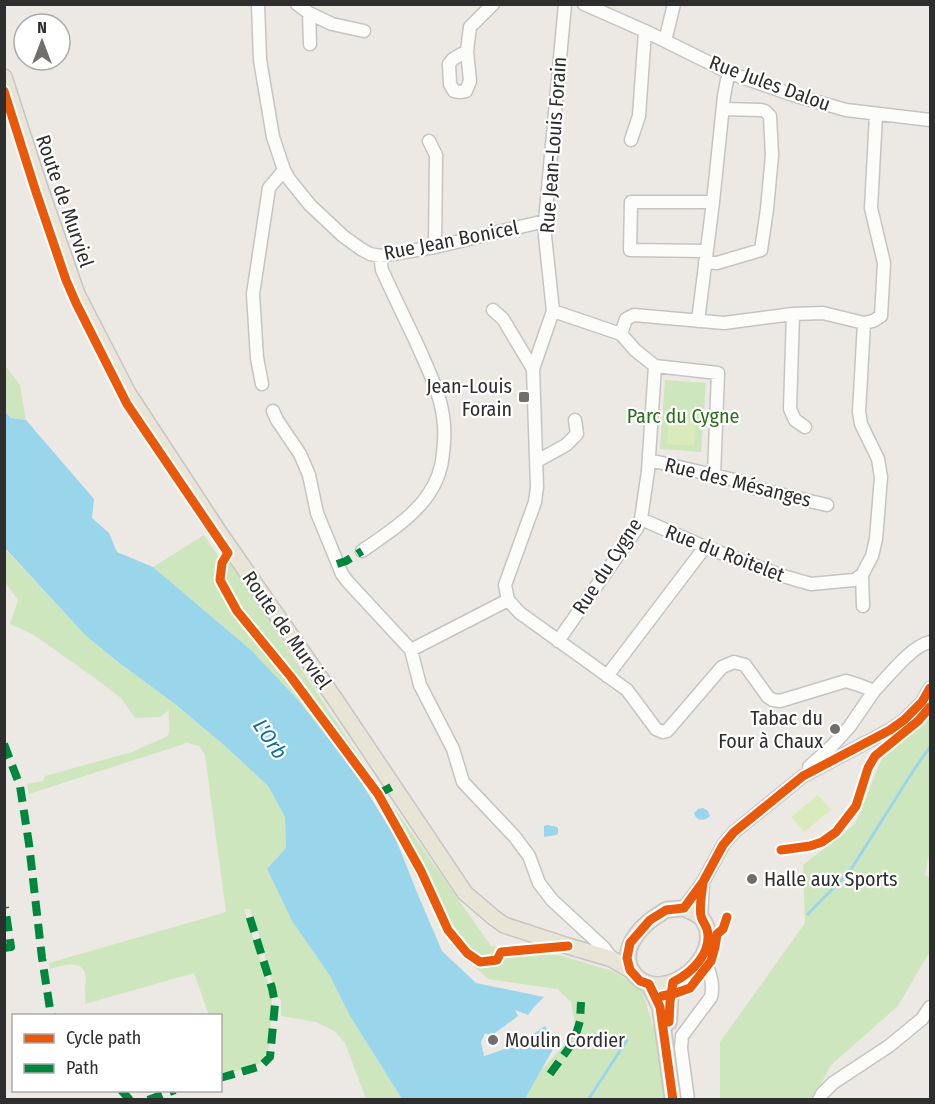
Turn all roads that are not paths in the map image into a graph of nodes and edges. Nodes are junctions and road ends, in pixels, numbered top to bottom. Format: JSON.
{"nodes":[{"id":1,"x":258,"y":4,"type":"edge"},
{"id":2,"x":297,"y":4,"type":"edge"},
{"id":3,"x":493,"y":4,"type":"edge"},
{"id":4,"x":565,"y":4,"type":"edge"},
{"id":5,"x":584,"y":4,"type":"edge"},
{"id":6,"x":674,"y":4,"type":"edge"},
{"id":7,"x":309,"y":13,"type":"junction"},
{"id":8,"x":364,"y":31,"type":"dead end"},
{"id":9,"x":645,"y":32,"type":"junction"},
{"id":10,"x":665,"y":41,"type":"junction"},
{"id":11,"x":310,"y":44,"type":"dead end"},
{"id":12,"x":467,"y":51,"type":"dead end"},
{"id":13,"x":730,"y":73,"type":"junction"},
{"id":14,"x":4,"y":77,"type":"edge"},
{"id":15,"x":723,"y":109,"type":"junction"},
{"id":16,"x":876,"y":115,"type":"junction"},
{"id":17,"x":930,"y":120,"type":"edge"},
{"id":18,"x":631,"y":140,"type":"dead end"},
{"id":19,"x":429,"y":141,"type":"dead end"},
{"id":20,"x":284,"y":170,"type":"junction"},
{"id":21,"x":713,"y":202,"type":"junction"},
{"id":22,"x":545,"y":221,"type":"junction"},
{"id":23,"x":435,"y":247,"type":"junction"},
{"id":24,"x":380,"y":256,"type":"junction"},
{"id":25,"x":705,"y":256,"type":"junction"},
{"id":26,"x":494,"y":310,"type":"dead end"},
{"id":27,"x":553,"y":311,"type":"junction"},
{"id":28,"x":793,"y":314,"type":"junction"},
{"id":29,"x":698,"y":321,"type":"junction"},
{"id":30,"x":864,"y":323,"type":"junction"},
{"id":31,"x":621,"y":334,"type":"junction"},
{"id":32,"x":655,"y":366,"type":"junction"},
{"id":33,"x":533,"y":369,"type":"junction"},
{"id":34,"x":262,"y":384,"type":"dead end"},
{"id":35,"x":273,"y":411,"type":"dead end"},
{"id":36,"x":575,"y":420,"type":"dead end"},
{"id":37,"x":805,"y":427,"type":"dead end"},
{"id":38,"x":649,"y":460,"type":"junction"},
{"id":39,"x":537,"y":461,"type":"junction"},
{"id":40,"x":714,"y":474,"type":"junction"},
{"id":41,"x":827,"y":505,"type":"dead end"},
{"id":42,"x":641,"y":519,"type":"junction"},
{"id":43,"x":705,"y":547,"type":"junction"},
{"id":44,"x":362,"y":551,"type":"dead end"},
{"id":45,"x":862,"y":575,"type":"junction"},
{"id":46,"x":508,"y":600,"type":"junction"},
{"id":47,"x":863,"y":606,"type":"dead end"},
{"id":48,"x":558,"y":640,"type":"junction"},
{"id":49,"x":930,"y":642,"type":"edge"},
{"id":50,"x":411,"y":650,"type":"junction"},
{"id":51,"x":607,"y":676,"type":"junction"},
{"id":52,"x":930,"y":688,"type":"edge"},
{"id":53,"x":874,"y":691,"type":"junction"},
{"id":54,"x":803,"y":776,"type":"junction"},
{"id":55,"x":703,"y":882,"type":"junction"},
{"id":56,"x":684,"y":909,"type":"junction"},
{"id":57,"x":701,"y":917,"type":"junction"},
{"id":58,"x":704,"y":954,"type":"junction"},
{"id":59,"x":623,"y":962,"type":"junction"},
{"id":60,"x":687,"y":973,"type":"junction"},
{"id":61,"x":673,"y":982,"type":"junction"},
{"id":62,"x":650,"y":984,"type":"junction"},
{"id":63,"x":711,"y":997,"type":"junction"},
{"id":64,"x":930,"y":1007,"type":"edge"},
{"id":65,"x":926,"y":1018,"type":"edge"},
{"id":66,"x":668,"y":1061,"type":"junction"},
{"id":67,"x":673,"y":1100,"type":"edge"},
{"id":68,"x":688,"y":1100,"type":"edge"},
{"id":69,"x":819,"y":1100,"type":"edge"}],
"edges":[{"from":1,"to":20,"type":"street","name":"Rue Jean Bonicel"},
{"from":2,"to":7,"type":"street"},
{"from":3,"to":12,"type":"street"},
{"from":4,"to":22,"type":"street","name":"Rue Jean-Louis Forain"},
{"from":5,"to":9,"type":"street","name":"Rue Jules Dalou"},
{"from":6,"to":10,"type":"street"},
{"from":7,"to":8,"type":"street"},
{"from":7,"to":11,"type":"street"},
{"from":9,"to":10,"type":"street","name":"Rue Jules Dalou"},
{"from":9,"to":18,"type":"street"},
{"from":10,"to":13,"type":"street","name":"Rue Jules Dalou"},
{"from":13,"to":15,"type":"street"},
{"from":13,"to":16,"type":"street","name":"Rue Jules Dalou"},
{"from":14,"to":59,"type":"main road","name":"Route de Murviel"},
{"from":15,"to":21,"type":"street"},
{"from":15,"to":25,"type":"street"},
{"from":16,"to":17,"type":"street","name":"Rue Jules Dalou"},
{"from":16,"to":30,"type":"street"},
{"from":19,"to":23,"type":"street"},
{"from":20,"to":24,"type":"street","name":"Rue Jean Bonicel"},
{"from":20,"to":34,"type":"street"},
{"from":21,"to":25,"type":"street"},
{"from":21,"to":25,"type":"street"},
{"from":22,"to":23,"type":"street","name":"Rue Jean Bonicel"},
{"from":22,"to":27,"type":"street","name":"Rue Jean-Louis Forain"},
{"from":23,"to":24,"type":"street","name":"Rue Jean Bonicel"},
{"from":24,"to":44,"type":"street"},
{"from":25,"to":29,"type":"street"},
{"from":26,"to":33,"type":"street"},
{"from":27,"to":31,"type":"street"},
{"from":27,"to":33,"type":"street","name":"Rue Jean-Louis Forain"},
{"from":28,"to":29,"type":"street"},
{"from":28,"to":30,"type":"street"},
{"from":28,"to":37,"type":"street"},
{"from":29,"to":31,"type":"street"},
{"from":30,"to":45,"type":"street"},
{"from":31,"to":32,"type":"street"},
{"from":32,"to":38,"type":"street","name":"Rue du Cygne"},
{"from":32,"to":40,"type":"street"},
{"from":33,"to":39,"type":"street","name":"Rue Jean-Louis Forain"},
{"from":35,"to":50,"type":"street"},
{"from":36,"to":39,"type":"street"},
{"from":38,"to":40,"type":"street","name":"Rue des Mésanges"},
{"from":38,"to":42,"type":"street","name":"Rue du Cygne"},
{"from":39,"to":46,"type":"street","name":"Rue Jean-Louis Forain"},
{"from":40,"to":41,"type":"street","name":"Rue des Mésanges"},
{"from":42,"to":43,"type":"street","name":"Rue du Roitelet"},
{"from":42,"to":48,"type":"street","name":"Rue du Cygne"},
{"from":43,"to":45,"type":"street","name":"Rue du Roitelet"},
{"from":43,"to":51,"type":"street"},
{"from":45,"to":47,"type":"street"},
{"from":46,"to":48,"type":"street"},
{"from":46,"to":50,"type":"street"},
{"from":48,"to":51,"type":"street"},
{"from":49,"to":53,"type":"street"},
{"from":50,"to":59,"type":"street"},
{"from":51,"to":53,"type":"street"},
{"from":52,"to":54,"type":"street"},
{"from":53,"to":54,"type":"street"},
{"from":54,"to":55,"type":"street"},
{"from":55,"to":56,"type":"street"},
{"from":55,"to":57,"type":"street"},
{"from":56,"to":57,"type":"main road"},
{"from":56,"to":59,"type":"main road"},
{"from":57,"to":58,"type":"main road"},
{"from":58,"to":60,"type":"main road"},
{"from":58,"to":63,"type":"street"},
{"from":59,"to":62,"type":"main road"},
{"from":60,"to":61,"type":"main road"},
{"from":60,"to":63,"type":"street"},
{"from":61,"to":62,"type":"main road"},
{"from":61,"to":66,"type":"main road"},
{"from":62,"to":66,"type":"main road"},
{"from":63,"to":68,"type":"street"},
{"from":64,"to":65,"type":"street"},
{"from":65,"to":69,"type":"street"},
{"from":66,"to":67,"type":"main road"}]}
